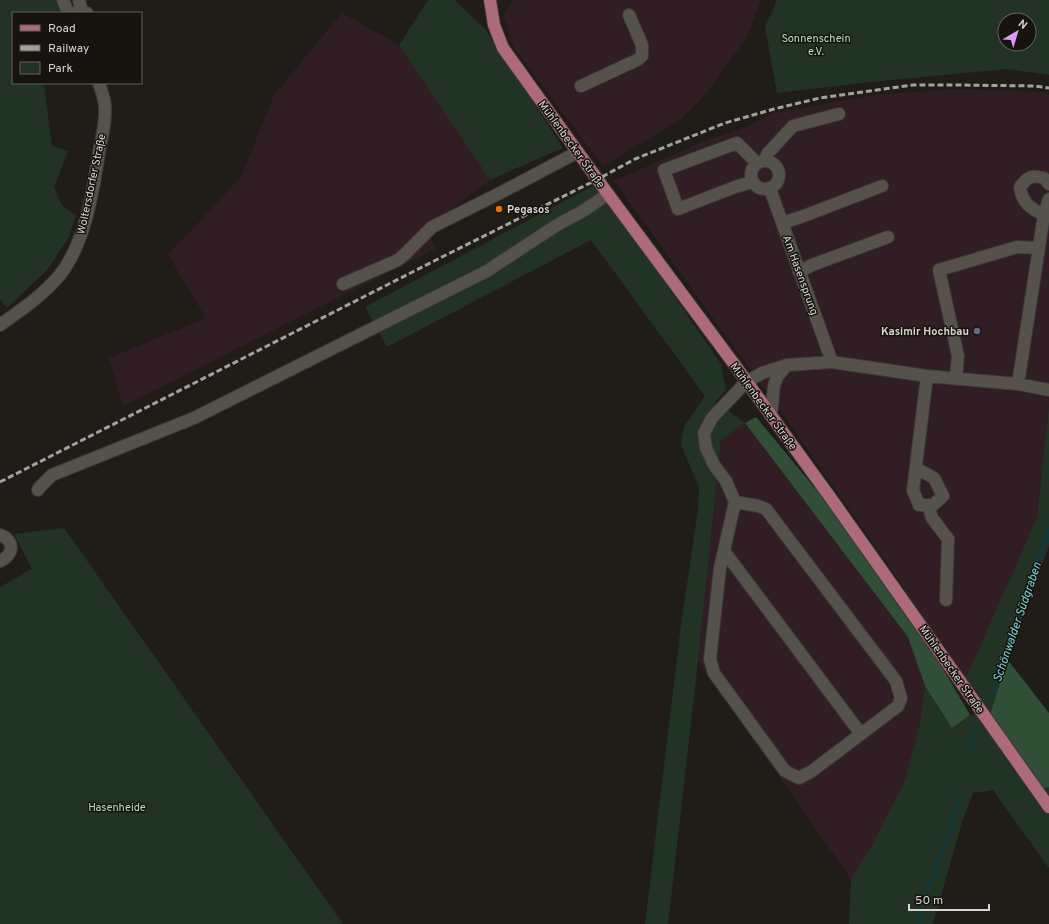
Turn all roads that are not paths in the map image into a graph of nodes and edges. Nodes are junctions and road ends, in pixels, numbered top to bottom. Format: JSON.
{"nodes":[{"id":1,"x":63,"y":0,"type":"edge"},
{"id":2,"x":490,"y":0,"type":"edge"},
{"id":3,"x":68,"y":12,"type":"edge"},
{"id":4,"x":629,"y":15,"type":"dead end"},
{"id":5,"x":101,"y":84,"type":"edge"},
{"id":6,"x":581,"y":86,"type":"dead end"},
{"id":7,"x":839,"y":114,"type":"dead end"},
{"id":8,"x":578,"y":152,"type":"junction"},
{"id":9,"x":760,"y":162,"type":"junction"},
{"id":10,"x":752,"y":182,"type":"junction"},
{"id":11,"x":1049,"y":184,"type":"edge"},
{"id":12,"x":882,"y":186,"type":"dead end"},
{"id":13,"x":770,"y":189,"type":"junction"},
{"id":14,"x":608,"y":194,"type":"junction"},
{"id":15,"x":1049,"y":199,"type":"edge"},
{"id":16,"x":1044,"y":215,"type":"junction"},
{"id":17,"x":782,"y":223,"type":"junction"},
{"id":18,"x":888,"y":238,"type":"dead end"},
{"id":19,"x":1039,"y":248,"type":"junction"},
{"id":20,"x":799,"y":272,"type":"junction"},
{"id":21,"x":343,"y":284,"type":"dead end"},
{"id":22,"x":0,"y":325,"type":"edge"},
{"id":23,"x":832,"y":362,"type":"junction"},
{"id":24,"x":787,"y":365,"type":"junction"},
{"id":25,"x":927,"y":376,"type":"junction"},
{"id":26,"x":956,"y":378,"type":"junction"},
{"id":27,"x":746,"y":382,"type":"junction"},
{"id":28,"x":1018,"y":384,"type":"junction"},
{"id":29,"x":1049,"y":390,"type":"edge"},
{"id":30,"x":771,"y":415,"type":"junction"},
{"id":31,"x":916,"y":468,"type":"junction"},
{"id":32,"x":38,"y":490,"type":"dead end"},
{"id":33,"x":735,"y":502,"type":"junction"},
{"id":34,"x":928,"y":505,"type":"junction"},
{"id":35,"x":0,"y":536,"type":"edge"},
{"id":36,"x":724,"y":551,"type":"junction"},
{"id":37,"x":0,"y":561,"type":"edge"},
{"id":38,"x":946,"y":600,"type":"dead end"},
{"id":39,"x":861,"y":734,"type":"junction"},
{"id":40,"x":1049,"y":807,"type":"edge"}],
"edges":[{"from":1,"to":3,"type":"street"},
{"from":2,"to":8,"type":"main road","name":"Mühlenbecker Straße"},
{"from":4,"to":6,"type":"street"},
{"from":5,"to":22,"type":"street","name":"Woltersdorfer Straße"},
{"from":7,"to":9,"type":"street"},
{"from":8,"to":14,"type":"main road","name":"Mühlenbecker Straße"},
{"from":8,"to":21,"type":"street"},
{"from":9,"to":10,"type":"street"},
{"from":9,"to":10,"type":"street"},
{"from":9,"to":13,"type":"street"},
{"from":10,"to":13,"type":"street"},
{"from":11,"to":16,"type":"street"},
{"from":12,"to":17,"type":"street"},
{"from":13,"to":17,"type":"street","name":"Am Hasensprung"},
{"from":14,"to":27,"type":"main road","name":"Mühlenbecker Straße"},
{"from":14,"to":32,"type":"street"},
{"from":15,"to":16,"type":"street"},
{"from":16,"to":19,"type":"street"},
{"from":17,"to":20,"type":"street","name":"Am Hasensprung"},
{"from":18,"to":20,"type":"street"},
{"from":19,"to":26,"type":"street"},
{"from":19,"to":28,"type":"street"},
{"from":20,"to":23,"type":"street","name":"Am Hasensprung"},
{"from":23,"to":24,"type":"street"},
{"from":23,"to":25,"type":"street"},
{"from":24,"to":27,"type":"street"},
{"from":24,"to":30,"type":"street"},
{"from":25,"to":26,"type":"street"},
{"from":25,"to":31,"type":"street"},
{"from":26,"to":28,"type":"street"},
{"from":27,"to":30,"type":"main road","name":"Mühlenbecker Straße"},
{"from":27,"to":33,"type":"street"},
{"from":28,"to":29,"type":"street"},
{"from":30,"to":40,"type":"main road","name":"Mühlenbecker Straße"},
{"from":31,"to":34,"type":"street"},
{"from":31,"to":34,"type":"street"},
{"from":33,"to":36,"type":"street"},
{"from":33,"to":39,"type":"street"},
{"from":34,"to":38,"type":"street"},
{"from":35,"to":37,"type":"street"},
{"from":36,"to":39,"type":"street"},
{"from":36,"to":39,"type":"street"}]}
